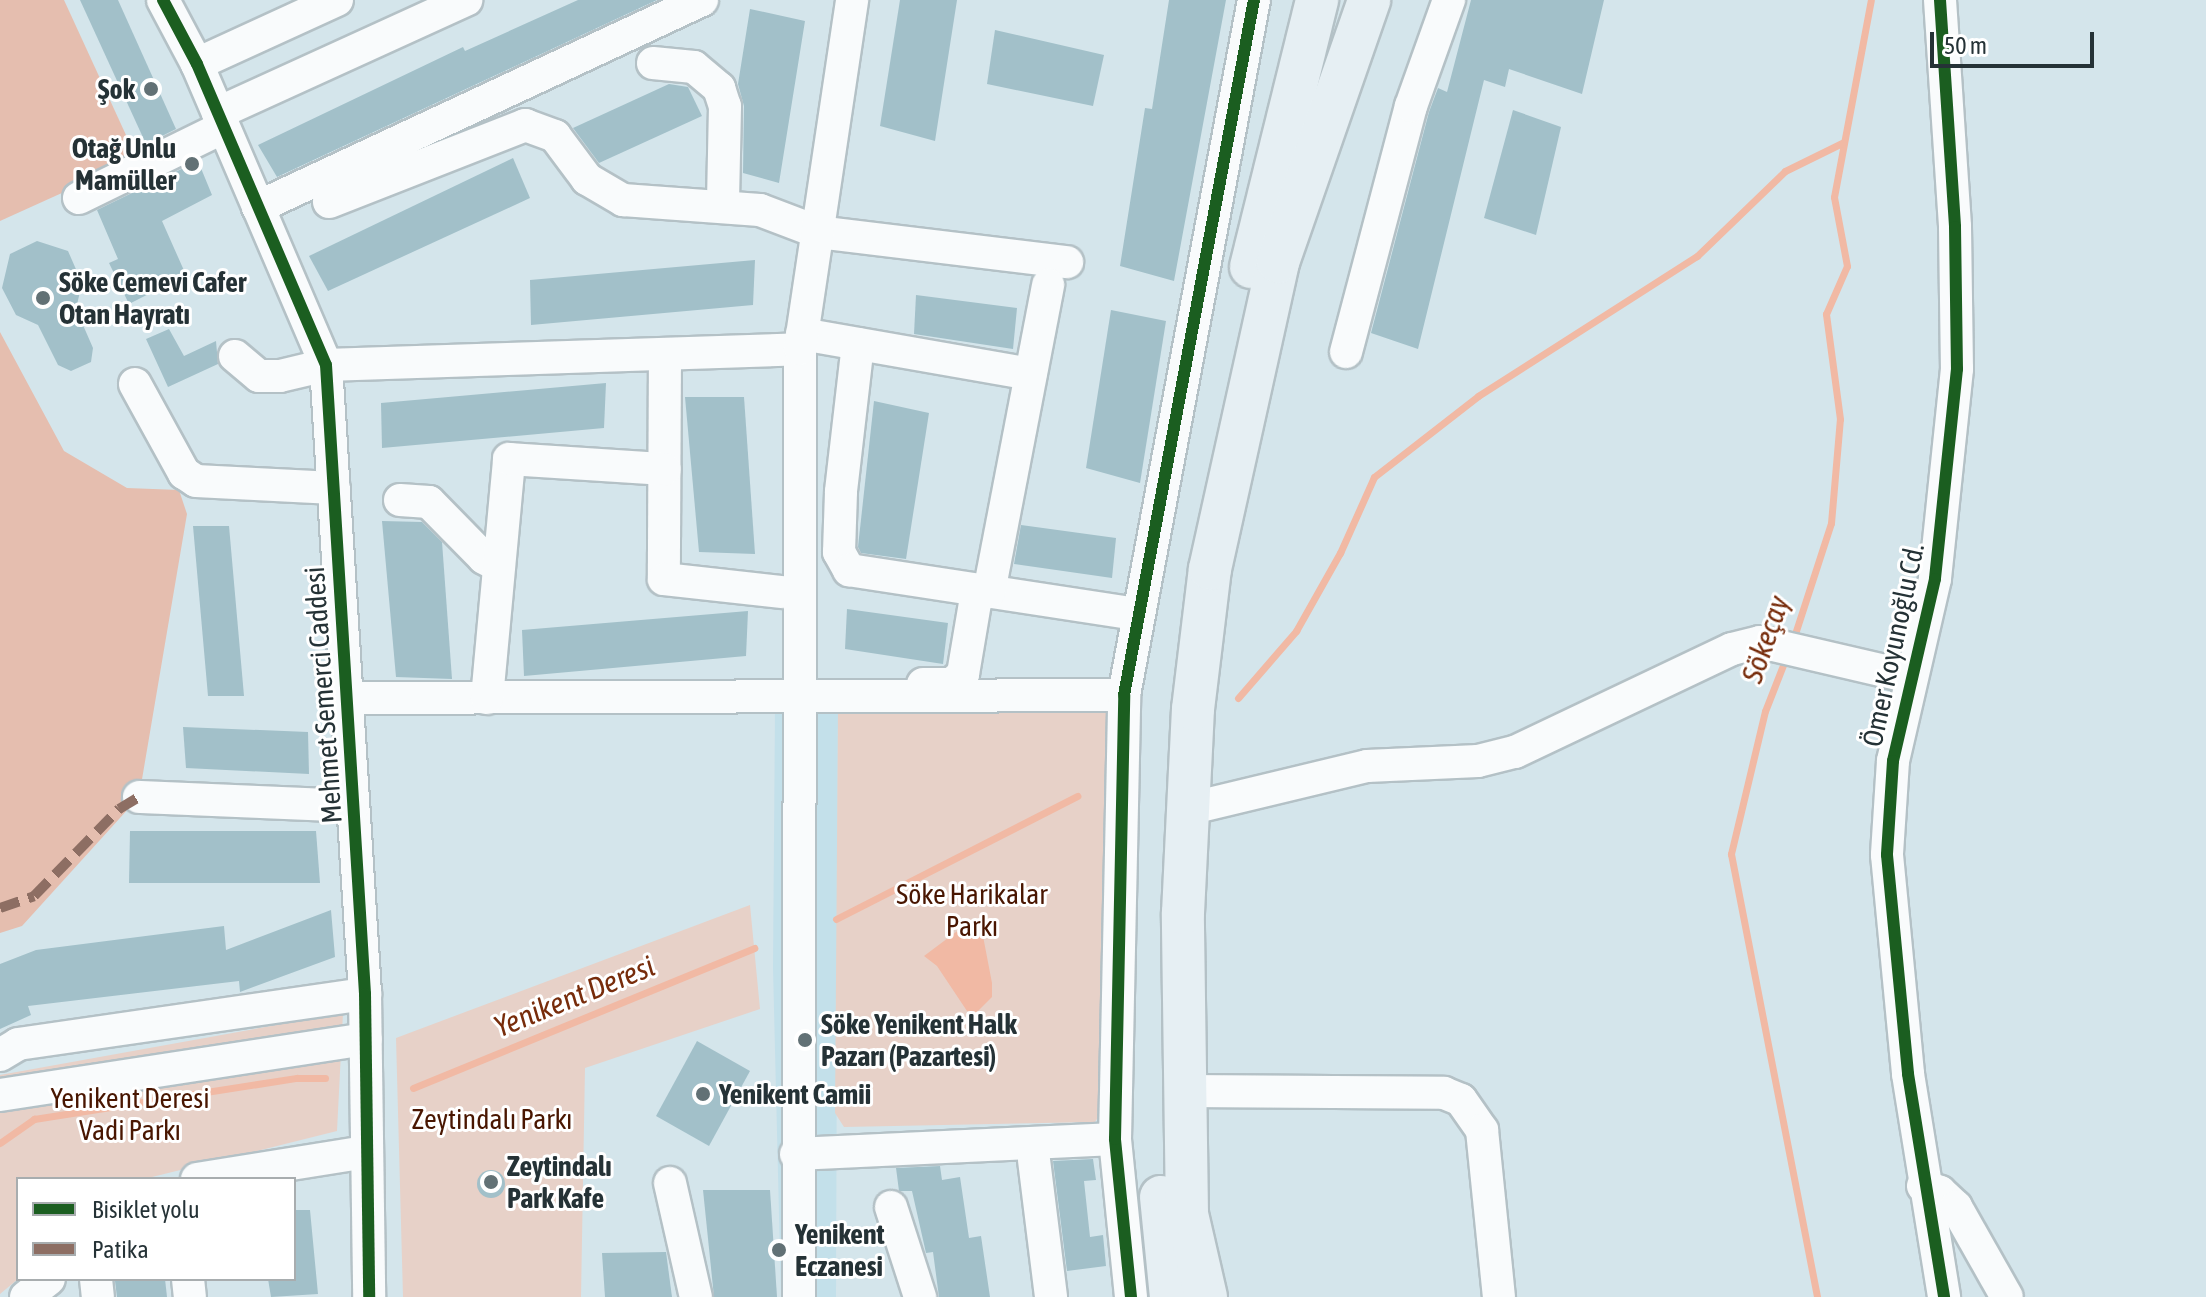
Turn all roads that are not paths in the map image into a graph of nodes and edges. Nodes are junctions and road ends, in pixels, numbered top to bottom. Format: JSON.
{"nodes":[{"id":1,"x":163,"y":0,"type":"edge"},
{"id":2,"x":337,"y":0,"type":"edge"},
{"id":3,"x":466,"y":0,"type":"edge"},
{"id":4,"x":702,"y":0,"type":"edge"},
{"id":5,"x":852,"y":0,"type":"edge"},
{"id":6,"x":1254,"y":0,"type":"edge"},
{"id":7,"x":1317,"y":0,"type":"edge"},
{"id":8,"x":1369,"y":0,"type":"edge"},
{"id":9,"x":1940,"y":0,"type":"edge"},
{"id":10,"x":1441,"y":2,"type":"edge"},
{"id":11,"x":653,"y":63,"type":"dead end"},
{"id":12,"x":197,"y":64,"type":"junction"},
{"id":13,"x":221,"y":120,"type":"junction"},
{"id":14,"x":79,"y":198,"type":"dead end"},
{"id":15,"x":329,"y":202,"type":"dead end"},
{"id":16,"x":723,"y":205,"type":"junction"},
{"id":17,"x":258,"y":207,"type":"junction"},
{"id":18,"x":818,"y":232,"type":"junction"},
{"id":19,"x":801,"y":342,"type":"junction"},
{"id":20,"x":858,"y":344,"type":"junction"},
{"id":21,"x":1346,"y":352,"type":"dead end"},
{"id":22,"x":665,"y":354,"type":"junction"},
{"id":23,"x":235,"y":356,"type":"dead end"},
{"id":24,"x":326,"y":365,"type":"junction"},
{"id":25,"x":1031,"y":374,"type":"junction"},
{"id":26,"x":135,"y":384,"type":"dead end"},
{"id":27,"x":665,"y":469,"type":"junction"},
{"id":28,"x":334,"y":488,"type":"junction"},
{"id":29,"x":400,"y":500,"type":"dead end"},
{"id":30,"x":499,"y":566,"type":"junction"},
{"id":31,"x":782,"y":592,"type":"dead end"},
{"id":32,"x":983,"y":592,"type":"junction"},
{"id":33,"x":1138,"y":614,"type":"junction"},
{"id":34,"x":1910,"y":677,"type":"junction"},
{"id":35,"x":872,"y":683,"type":"dead end"},
{"id":36,"x":1124,"y":695,"type":"junction"},
{"id":37,"x":347,"y":698,"type":"junction"},
{"id":38,"x":487,"y":698,"type":"junction"},
{"id":39,"x":797,"y":699,"type":"junction"},
{"id":40,"x":139,"y":797,"type":"dead end"},
{"id":41,"x":353,"y":806,"type":"junction"},
{"id":42,"x":1188,"y":809,"type":"junction"},
{"id":43,"x":365,"y":994,"type":"junction"},
{"id":44,"x":366,"y":1039,"type":"junction"},
{"id":45,"x":0,"y":1055,"type":"edge"},
{"id":46,"x":1186,"y":1091,"type":"junction"},
{"id":47,"x":0,"y":1095,"type":"edge"},
{"id":48,"x":1115,"y":1139,"type":"junction"},
{"id":49,"x":365,"y":1152,"type":"junction"},
{"id":50,"x":796,"y":1154,"type":"junction"},
{"id":51,"x":1034,"y":1160,"type":"dead end"},
{"id":52,"x":209,"y":1177,"type":"edge"},
{"id":53,"x":670,"y":1183,"type":"dead end"},
{"id":54,"x":1923,"y":1186,"type":"junction"},
{"id":55,"x":891,"y":1207,"type":"dead end"},
{"id":56,"x":46,"y":1281,"type":"edge"},
{"id":57,"x":26,"y":1297,"type":"edge"},
{"id":58,"x":369,"y":1297,"type":"edge"},
{"id":59,"x":696,"y":1297,"type":"edge"},
{"id":60,"x":799,"y":1297,"type":"edge"},
{"id":61,"x":920,"y":1297,"type":"edge"},
{"id":62,"x":1051,"y":1297,"type":"edge"},
{"id":63,"x":1131,"y":1297,"type":"edge"},
{"id":64,"x":1171,"y":1297,"type":"edge"},
{"id":65,"x":1206,"y":1297,"type":"edge"},
{"id":66,"x":1499,"y":1297,"type":"edge"},
{"id":67,"x":1944,"y":1297,"type":"edge"},
{"id":68,"x":2007,"y":1297,"type":"edge"}],
"edges":[{"from":1,"to":12,"type":"street","name":"Mehmet Semerci Caddesi"},
{"from":2,"to":12,"type":"street"},
{"from":3,"to":13,"type":"street"},
{"from":4,"to":17,"type":"street"},
{"from":5,"to":18,"type":"street"},
{"from":6,"to":33,"type":"street"},
{"from":7,"to":64,"type":"main road"},
{"from":8,"to":42,"type":"main road"},
{"from":9,"to":34,"type":"street","name":"Ömer Koyunoğlu Cd."},
{"from":10,"to":21,"type":"street"},
{"from":11,"to":16,"type":"street"},
{"from":12,"to":13,"type":"street","name":"Mehmet Semerci Caddesi"},
{"from":13,"to":14,"type":"street"},
{"from":13,"to":17,"type":"street","name":"Mehmet Semerci Caddesi"},
{"from":15,"to":16,"type":"street"},
{"from":16,"to":18,"type":"street"},
{"from":17,"to":24,"type":"street","name":"Mehmet Semerci Caddesi"},
{"from":18,"to":19,"type":"street"},
{"from":18,"to":25,"type":"street"},
{"from":19,"to":20,"type":"street"},
{"from":19,"to":22,"type":"street"},
{"from":19,"to":39,"type":"street"},
{"from":20,"to":25,"type":"street"},
{"from":20,"to":32,"type":"street"},
{"from":22,"to":24,"type":"street"},
{"from":22,"to":27,"type":"street"},
{"from":23,"to":24,"type":"street"},
{"from":24,"to":28,"type":"street","name":"Mehmet Semerci Caddesi"},
{"from":25,"to":32,"type":"street"},
{"from":26,"to":28,"type":"street"},
{"from":27,"to":30,"type":"street"},
{"from":27,"to":31,"type":"street"},
{"from":28,"to":37,"type":"street","name":"Mehmet Semerci Caddesi"},
{"from":29,"to":30,"type":"street"},
{"from":30,"to":38,"type":"street"},
{"from":32,"to":33,"type":"street"},
{"from":32,"to":35,"type":"street"},
{"from":33,"to":36,"type":"street"},
{"from":34,"to":42,"type":"street"},
{"from":34,"to":54,"type":"street","name":"Ömer Koyunoğlu Cd."},
{"from":36,"to":39,"type":"street"},
{"from":36,"to":48,"type":"street"},
{"from":37,"to":38,"type":"street"},
{"from":37,"to":41,"type":"street","name":"Mehmet Semerci Caddesi"},
{"from":38,"to":39,"type":"street"},
{"from":39,"to":50,"type":"street"},
{"from":40,"to":41,"type":"street"},
{"from":41,"to":43,"type":"street","name":"Mehmet Semerci Caddesi"},
{"from":42,"to":46,"type":"main road"},
{"from":43,"to":44,"type":"street","name":"Mehmet Semerci Caddesi"},
{"from":43,"to":45,"type":"street"},
{"from":44,"to":47,"type":"street"},
{"from":44,"to":49,"type":"street","name":"Mehmet Semerci Caddesi"},
{"from":46,"to":65,"type":"main road"},
{"from":46,"to":66,"type":"street"},
{"from":48,"to":50,"type":"street"},
{"from":48,"to":63,"type":"street"},
{"from":49,"to":52,"type":"street"},
{"from":49,"to":58,"type":"street","name":"Mehmet Semerci Caddesi"},
{"from":50,"to":60,"type":"street"},
{"from":51,"to":62,"type":"street"},
{"from":53,"to":59,"type":"street"},
{"from":54,"to":67,"type":"street","name":"Ömer Koyunoğlu Cd."},
{"from":54,"to":68,"type":"street"},
{"from":55,"to":61,"type":"street"},
{"from":56,"to":57,"type":"street"}]}
